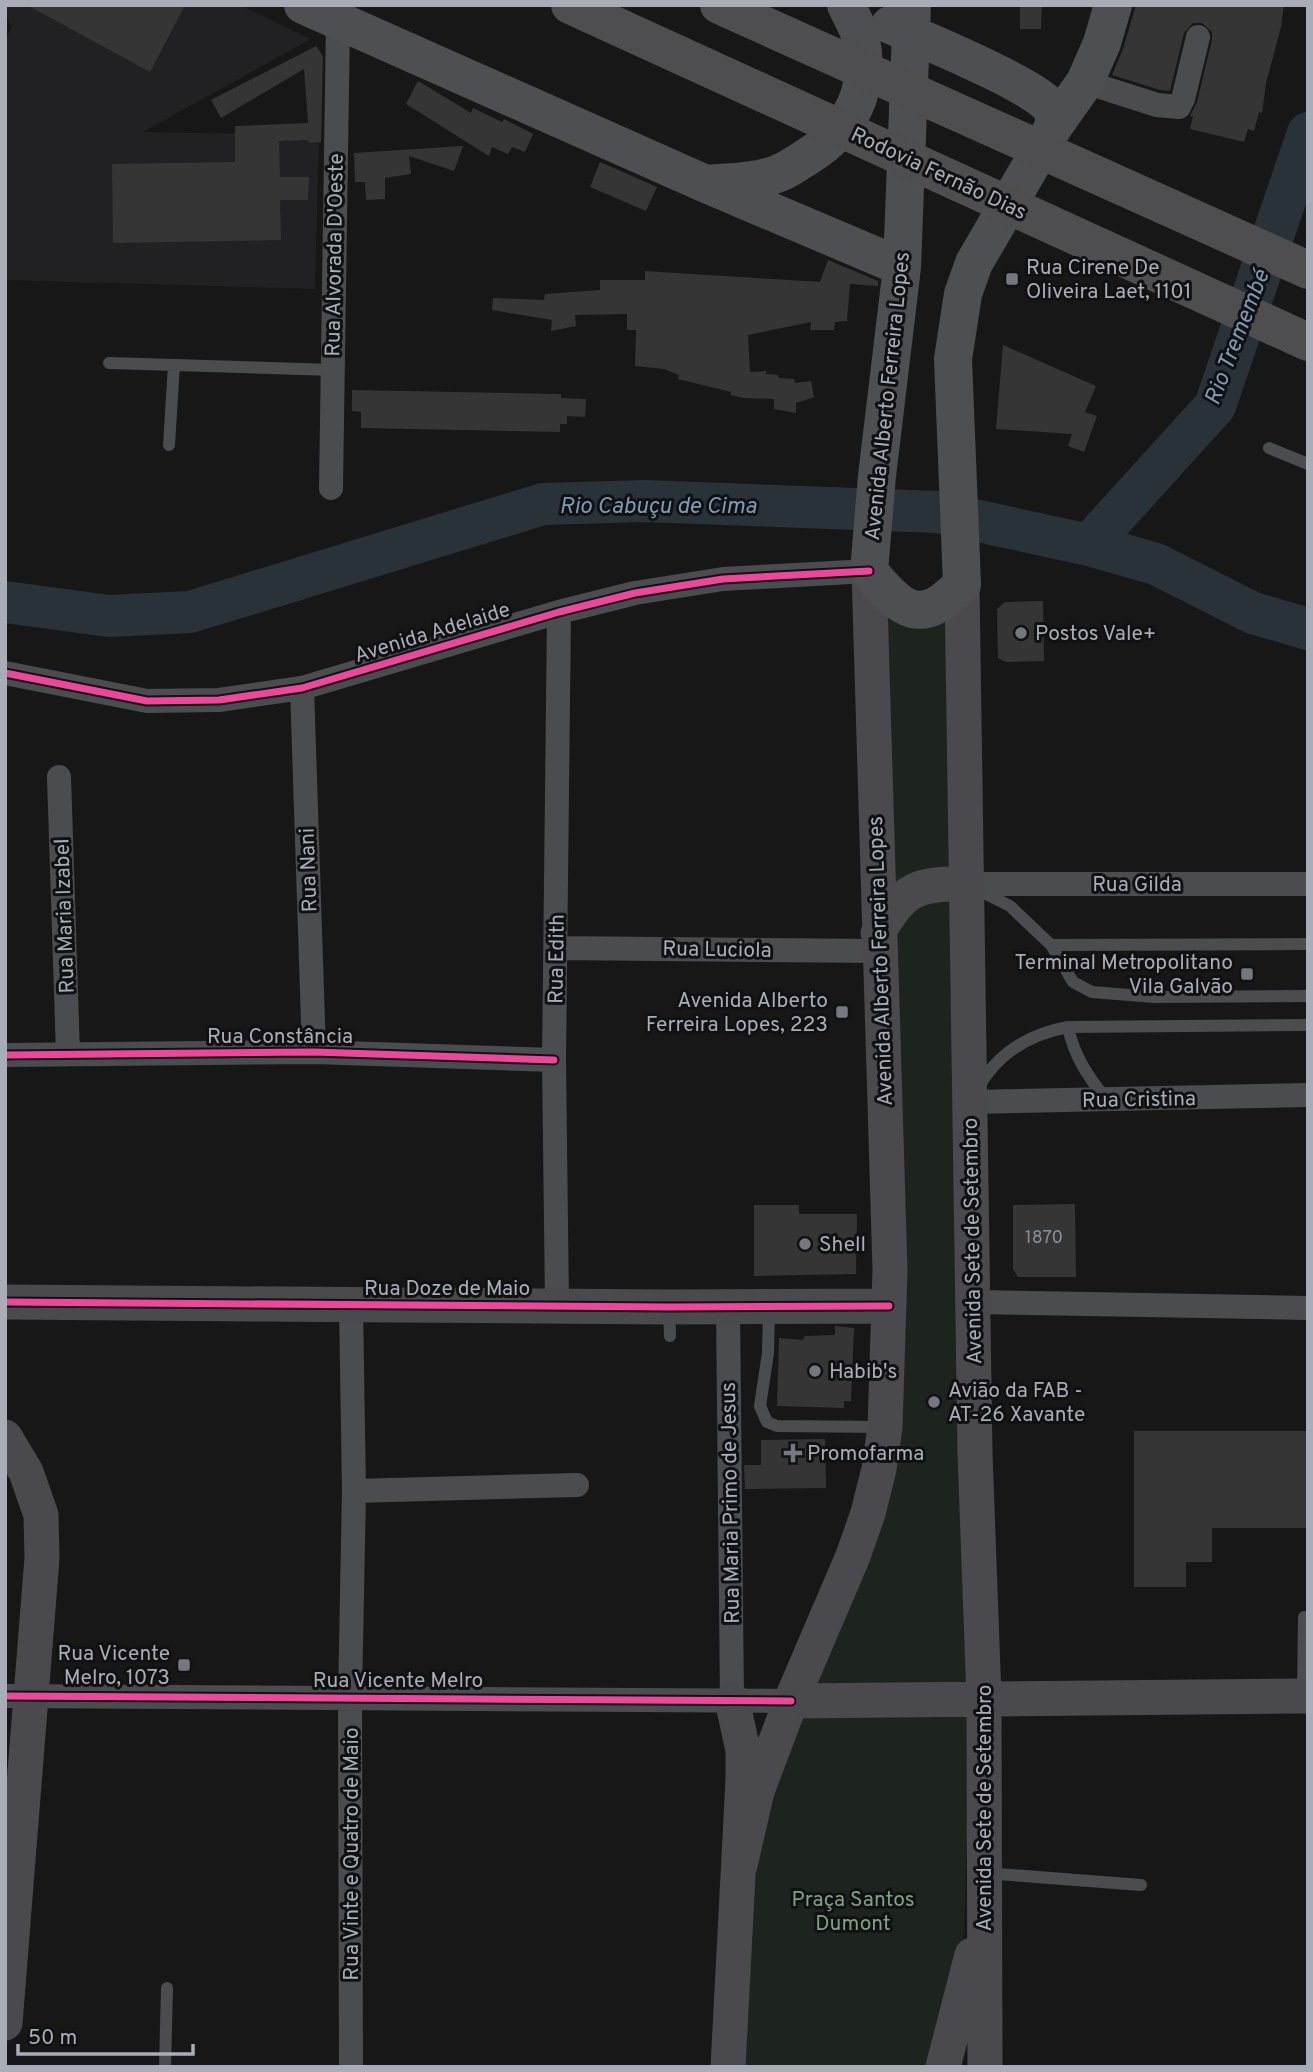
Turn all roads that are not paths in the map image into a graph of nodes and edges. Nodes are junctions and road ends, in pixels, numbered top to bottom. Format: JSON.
{"nodes":[{"id":1,"x":303,"y":5,"type":"edge"},
{"id":2,"x":569,"y":5,"type":"edge"},
{"id":3,"x":719,"y":5,"type":"edge"},
{"id":4,"x":846,"y":5,"type":"edge"},
{"id":5,"x":1113,"y":5,"type":"edge"},
{"id":6,"x":911,"y":20,"type":"edge"},
{"id":7,"x":338,"y":22,"type":"junction"},
{"id":8,"x":1199,"y":37,"type":"dead end"},
{"id":9,"x":1085,"y":82,"type":"junction"},
{"id":10,"x":1054,"y":126,"type":"junction"},
{"id":11,"x":706,"y":184,"type":"junction"},
{"id":12,"x":902,"y":267,"type":"junction"},
{"id":13,"x":1308,"y":270,"type":"edge"},
{"id":14,"x":1308,"y":342,"type":"edge"},
{"id":15,"x":109,"y":363,"type":"dead end"},
{"id":16,"x":174,"y":365,"type":"junction"},
{"id":17,"x":333,"y":370,"type":"junction"},
{"id":18,"x":169,"y":446,"type":"dead end"},
{"id":19,"x":1269,"y":448,"type":"dead end"},
{"id":20,"x":1308,"y":464,"type":"edge"},
{"id":21,"x":331,"y":488,"type":"dead end"},
{"id":22,"x":869,"y":563,"type":"junction"},
{"id":23,"x":962,"y":573,"type":"junction"},
{"id":24,"x":559,"y":612,"type":"junction"},
{"id":25,"x":5,"y":674,"type":"edge"},
{"id":26,"x":302,"y":688,"type":"junction"},
{"id":27,"x":59,"y":777,"type":"dead end"},
{"id":28,"x":965,"y":884,"type":"junction"},
{"id":29,"x":1308,"y":884,"type":"edge"},
{"id":30,"x":879,"y":942,"type":"junction"},
{"id":31,"x":1308,"y":944,"type":"edge"},
{"id":32,"x":1051,"y":945,"type":"junction"},
{"id":33,"x":556,"y":947,"type":"junction"},
{"id":34,"x":1308,"y":996,"type":"edge"},
{"id":35,"x":1308,"y":1025,"type":"edge"},
{"id":36,"x":1068,"y":1027,"type":"junction"},
{"id":37,"x":314,"y":1052,"type":"junction"},
{"id":38,"x":68,"y":1054,"type":"junction"},
{"id":39,"x":5,"y":1055,"type":"edge"},
{"id":40,"x":554,"y":1060,"type":"junction"},
{"id":41,"x":1308,"y":1095,"type":"edge"},
{"id":42,"x":1107,"y":1100,"type":"junction"},
{"id":43,"x":971,"y":1102,"type":"junction"},
{"id":44,"x":5,"y":1302,"type":"edge"},
{"id":45,"x":973,"y":1302,"type":"junction"},
{"id":46,"x":557,"y":1305,"type":"junction"},
{"id":47,"x":351,"y":1306,"type":"junction"},
{"id":48,"x":889,"y":1306,"type":"junction"},
{"id":49,"x":728,"y":1307,"type":"junction"},
{"id":50,"x":769,"y":1307,"type":"junction"},
{"id":51,"x":1308,"y":1308,"type":"edge"},
{"id":52,"x":886,"y":1427,"type":"junction"},
{"id":53,"x":5,"y":1437,"type":"edge"},
{"id":54,"x":577,"y":1485,"type":"dead end"},
{"id":55,"x":354,"y":1491,"type":"junction"},
{"id":56,"x":1304,"y":1617,"type":"dead end"},
{"id":57,"x":1306,"y":1696,"type":"edge"},
{"id":58,"x":18,"y":1697,"type":"edge"},
{"id":59,"x":350,"y":1697,"type":"junction"},
{"id":60,"x":984,"y":1698,"type":"junction"},
{"id":61,"x":732,"y":1700,"type":"junction"},
{"id":62,"x":791,"y":1701,"type":"junction"},
{"id":63,"x":13,"y":1826,"type":"edge"},
{"id":64,"x":740,"y":1865,"type":"junction"},
{"id":65,"x":985,"y":1872,"type":"junction"},
{"id":66,"x":1141,"y":1885,"type":"dead end"},
{"id":67,"x":984,"y":1907,"type":"junction"},
{"id":68,"x":8,"y":1941,"type":"edge"},
{"id":69,"x":167,"y":1988,"type":"dead end"},
{"id":70,"x":5,"y":2024,"type":"edge"},
{"id":71,"x":165,"y":2067,"type":"edge"},
{"id":72,"x":351,"y":2067,"type":"edge"},
{"id":73,"x":728,"y":2067,"type":"edge"},
{"id":74,"x":943,"y":2067,"type":"edge"},
{"id":75,"x":985,"y":2067,"type":"edge"}],
"edges":[{"from":1,"to":7,"type":"main road"},
{"from":2,"to":14,"type":"highway","name":"Rodovia Fernão Dias","bridge":true},
{"from":3,"to":13,"type":"highway","bridge":true},
{"from":4,"to":6,"type":"main road"},
{"from":4,"to":11,"type":"main road"},
{"from":5,"to":9,"type":"main road"},
{"from":6,"to":10,"type":"main road"},
{"from":6,"to":12,"type":"main road","name":"Avenida Alberto Ferreira Lopes"},
{"from":7,"to":11,"type":"main road"},
{"from":7,"to":17,"type":"street","name":"Rua Alvorada D'Oeste"},
{"from":8,"to":9,"type":"street"},
{"from":9,"to":10,"type":"main road"},
{"from":10,"to":23,"type":"main road"},
{"from":11,"to":12,"type":"main road"},
{"from":12,"to":22,"type":"main road","name":"Avenida Alberto Ferreira Lopes"},
{"from":15,"to":16,"type":"lane"},
{"from":16,"to":17,"type":"lane"},
{"from":16,"to":18,"type":"lane"},
{"from":17,"to":21,"type":"street","name":"Rua Alvorada D'Oeste"},
{"from":19,"to":20,"type":"lane"},
{"from":22,"to":23,"type":"main road"},
{"from":22,"to":24,"type":"street","name":"Avenida Adelaide"},
{"from":22,"to":30,"type":"main road","name":"Avenida Alberto Ferreira Lopes"},
{"from":23,"to":28,"type":"main road","name":"Avenida Sete de Setembro"},
{"from":24,"to":26,"type":"street","name":"Avenida Adelaide"},
{"from":24,"to":33,"type":"street","name":"Rua Edith"},
{"from":25,"to":26,"type":"street","name":"Avenida Adelaide"},
{"from":26,"to":37,"type":"street","name":"Rua Nani"},
{"from":27,"to":38,"type":"street","name":"Rua Maria Izabel"},
{"from":28,"to":29,"type":"street","name":"Rua Gilda"},
{"from":28,"to":30,"type":"main road"},
{"from":28,"to":32,"type":"lane"},
{"from":28,"to":43,"type":"main road","name":"Avenida Sete de Setembro"},
{"from":30,"to":33,"type":"street","name":"Rua Luciola"},
{"from":30,"to":48,"type":"main road","name":"Avenida Alberto Ferreira Lopes"},
{"from":31,"to":32,"type":"lane"},
{"from":32,"to":34,"type":"lane"},
{"from":33,"to":40,"type":"street","name":"Rua Edith"},
{"from":35,"to":36,"type":"lane"},
{"from":36,"to":42,"type":"lane"},
{"from":36,"to":43,"type":"lane"},
{"from":37,"to":38,"type":"street","name":"Rua Constância"},
{"from":37,"to":40,"type":"street","name":"Rua Constância"},
{"from":38,"to":39,"type":"street","name":"Rua Constância"},
{"from":40,"to":46,"type":"street","name":"Rua Edith"},
{"from":41,"to":42,"type":"street","name":"Rua Cristina"},
{"from":42,"to":43,"type":"street","name":"Rua Cristina"},
{"from":43,"to":45,"type":"main road","name":"Avenida Sete de Setembro"},
{"from":44,"to":47,"type":"main road","name":"Rua Doze de Maio"},
{"from":45,"to":51,"type":"street"},
{"from":45,"to":60,"type":"main road","name":"Avenida Sete de Setembro"},
{"from":46,"to":47,"type":"main road","name":"Rua Doze de Maio"},
{"from":46,"to":49,"type":"main road","name":"Rua Doze de Maio"},
{"from":47,"to":55,"type":"street","name":"Rua Vinte e Quatro de Maio"},
{"from":48,"to":50,"type":"main road","name":"Rua Doze de Maio"},
{"from":48,"to":52,"type":"main road","name":"Avenida Alberto Ferreira Lopes"},
{"from":49,"to":50,"type":"main road","name":"Rua Doze de Maio"},
{"from":49,"to":61,"type":"street","name":"Rua Maria Primo de Jesus"},
{"from":50,"to":52,"type":"lane"},
{"from":52,"to":62,"type":"main road","name":"Avenida Alberto Ferreira Lopes"},
{"from":53,"to":58,"type":"main road"},
{"from":54,"to":55,"type":"street"},
{"from":55,"to":59,"type":"street","name":"Rua Vinte e Quatro de Maio"},
{"from":56,"to":57,"type":"lane"},
{"from":57,"to":60,"type":"main road"},
{"from":58,"to":59,"type":"street","name":"Rua Vicente Melro"},
{"from":58,"to":63,"type":"main road"},
{"from":59,"to":61,"type":"street","name":"Rua Vicente Melro"},
{"from":59,"to":72,"type":"street","name":"Rua Vinte e Quatro de Maio"},
{"from":60,"to":62,"type":"main road"},
{"from":60,"to":65,"type":"main road","name":"Avenida Sete de Setembro"},
{"from":61,"to":62,"type":"street","name":"Rua Vicente Melro"},
{"from":61,"to":64,"type":"main road"},
{"from":62,"to":64,"type":"main road","name":"Avenida Alberto Ferreira Lopes"},
{"from":63,"to":68,"type":"main road"},
{"from":64,"to":73,"type":"main road"},
{"from":65,"to":66,"type":"lane"},
{"from":65,"to":67,"type":"main road","name":"Avenida Sete de Setembro"},
{"from":67,"to":74,"type":"main road"},
{"from":67,"to":75,"type":"main road","name":"Avenida Sete de Setembro"},
{"from":68,"to":70,"type":"main road"},
{"from":69,"to":71,"type":"lane"}]}
